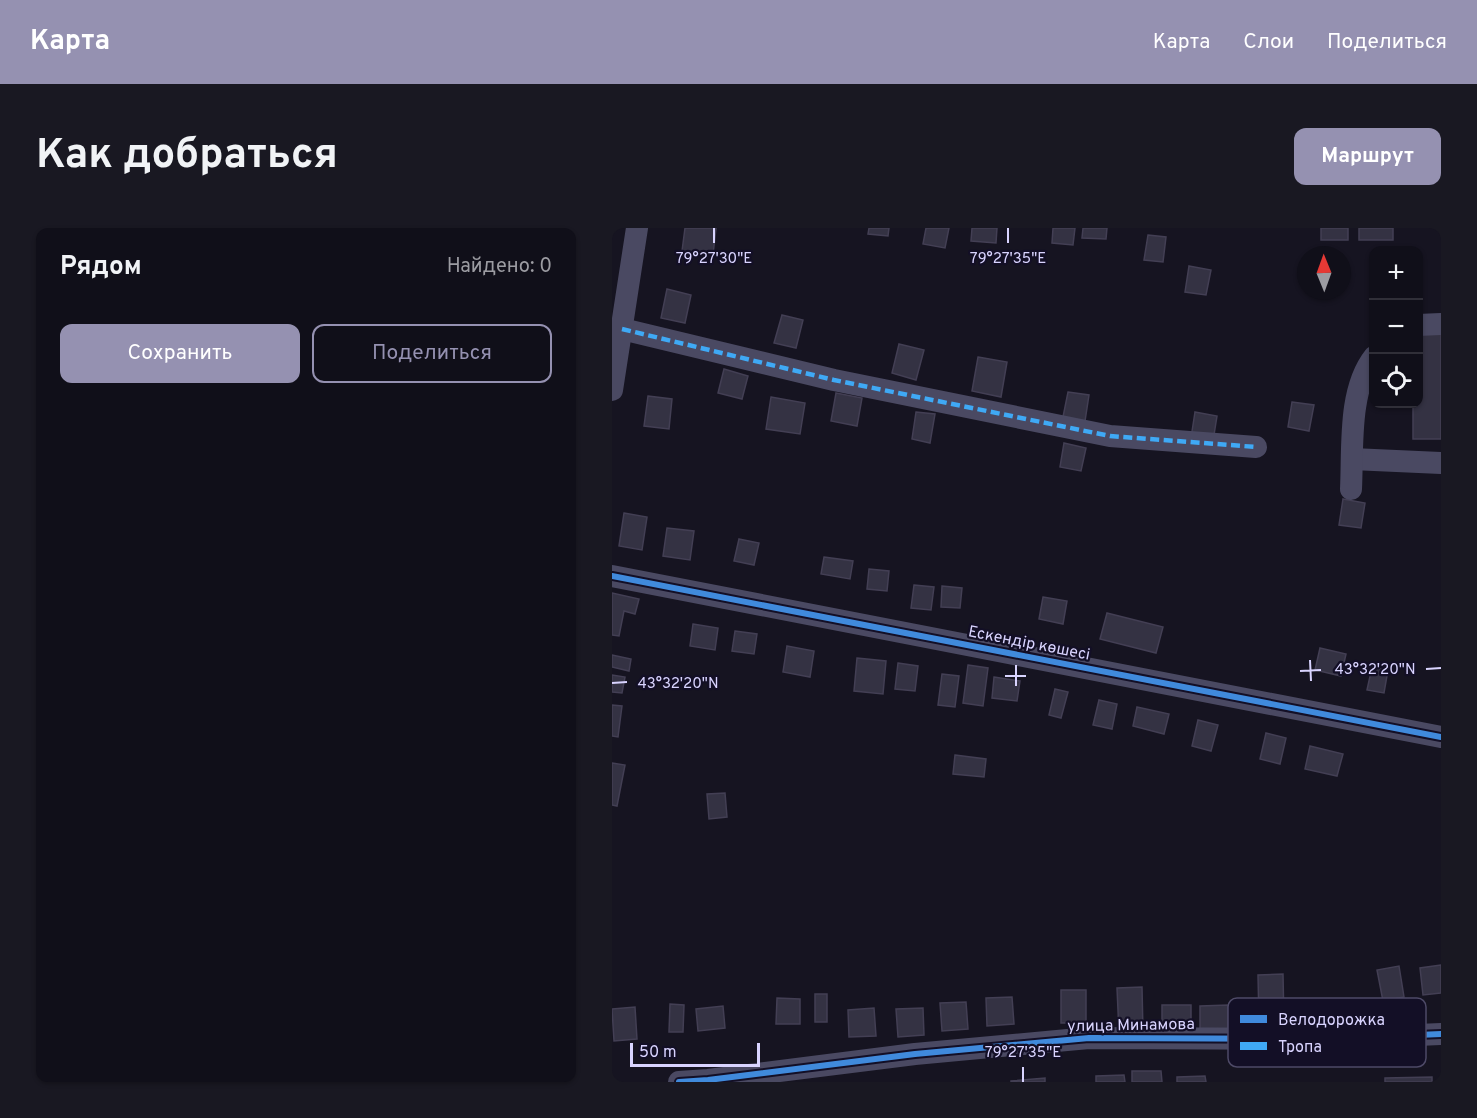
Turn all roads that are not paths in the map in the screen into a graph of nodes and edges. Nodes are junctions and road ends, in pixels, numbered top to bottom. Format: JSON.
{"nodes":[{"id":1,"x":637,"y":228,"type":"edge"},
{"id":2,"x":1441,"y":324,"type":"edge"},
{"id":3,"x":1423,"y":325,"type":"edge"},
{"id":4,"x":622,"y":329,"type":"junction"},
{"id":5,"x":1369,"y":364,"type":"edge"},
{"id":6,"x":612,"y":390,"type":"edge"},
{"id":7,"x":1256,"y":447,"type":"dead end"},
{"id":8,"x":1352,"y":459,"type":"junction"},
{"id":9,"x":1441,"y":463,"type":"edge"},
{"id":10,"x":1351,"y":489,"type":"dead end"},
{"id":11,"x":612,"y":576,"type":"edge"},
{"id":12,"x":1441,"y":737,"type":"edge"},
{"id":13,"x":1441,"y":1034,"type":"edge"},
{"id":14,"x":1426,"y":1035,"type":"edge"},
{"id":15,"x":1228,"y":1039,"type":"edge"},
{"id":16,"x":679,"y":1082,"type":"edge"}],
"edges":[{"from":1,"to":4,"type":"street"},
{"from":2,"to":3,"type":"street"},
{"from":4,"to":6,"type":"street"},
{"from":4,"to":7,"type":"street"},
{"from":5,"to":8,"type":"street"},
{"from":8,"to":9,"type":"street"},
{"from":8,"to":10,"type":"street"},
{"from":11,"to":12,"type":"street","name":"Ескендір көшесі"},
{"from":13,"to":14,"type":"street","name":"улица Минамова"},
{"from":15,"to":16,"type":"street","name":"улица Минамова"}]}
